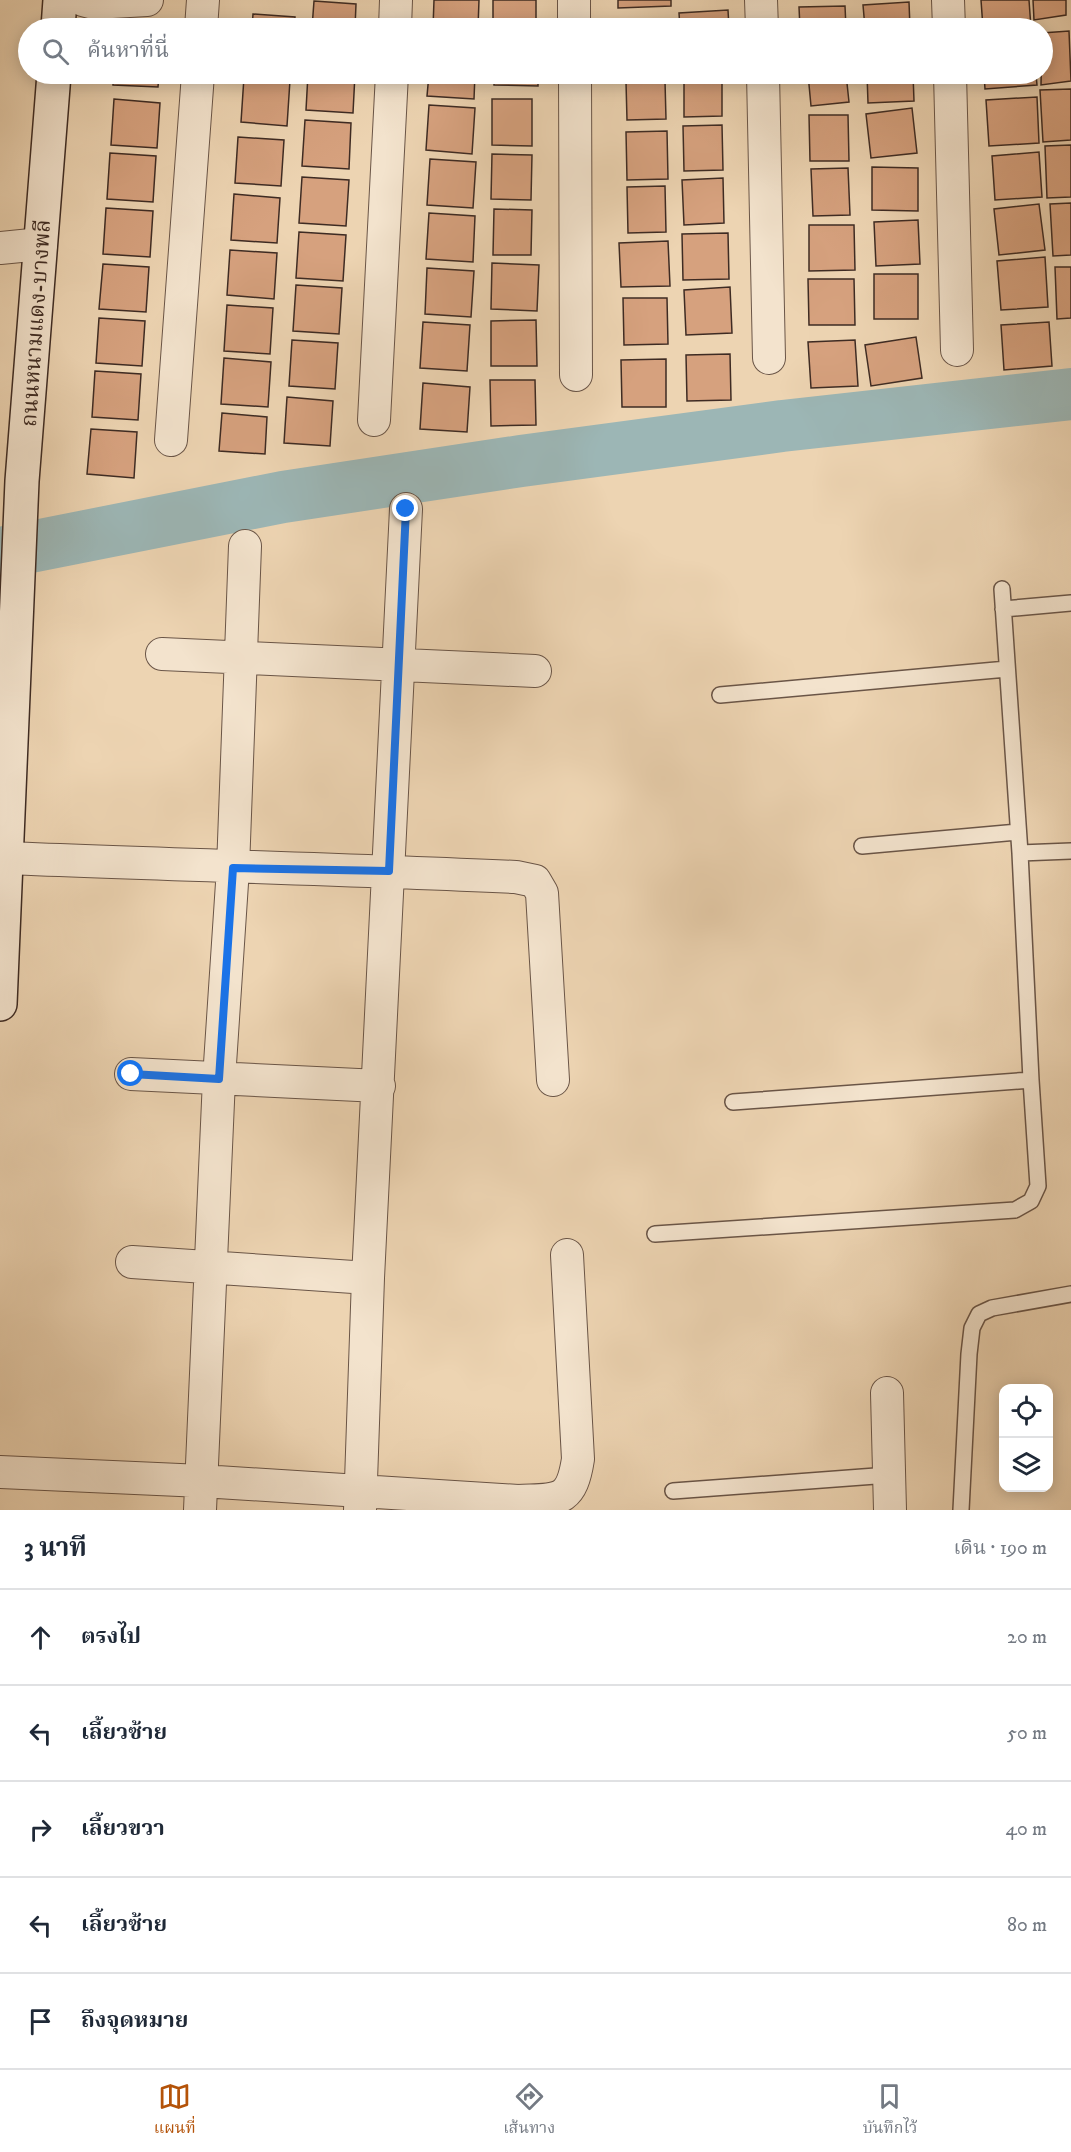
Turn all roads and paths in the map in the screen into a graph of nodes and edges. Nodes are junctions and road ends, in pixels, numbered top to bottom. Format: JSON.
{"nodes":[{"id":1,"x":60,"y":0,"type":"edge"},
{"id":2,"x":83,"y":0,"type":"edge"},
{"id":3,"x":147,"y":0,"type":"edge"},
{"id":4,"x":203,"y":0,"type":"edge"},
{"id":5,"x":396,"y":0,"type":"edge"},
{"id":6,"x":574,"y":0,"type":"edge"},
{"id":7,"x":761,"y":0,"type":"edge"},
{"id":8,"x":948,"y":0,"type":"edge"},
{"id":9,"x":59,"y":18,"type":"edge"},
{"id":10,"x":202,"y":18,"type":"edge"},
{"id":11,"x":395,"y":18,"type":"edge"},
{"id":12,"x":574,"y":18,"type":"edge"},
{"id":13,"x":762,"y":18,"type":"edge"},
{"id":14,"x":949,"y":18,"type":"edge"},
{"id":15,"x":53,"y":84,"type":"edge"},
{"id":16,"x":197,"y":84,"type":"edge"},
{"id":17,"x":391,"y":84,"type":"edge"},
{"id":18,"x":575,"y":84,"type":"edge"},
{"id":19,"x":763,"y":84,"type":"edge"},
{"id":20,"x":950,"y":84,"type":"edge"},
{"id":21,"x":41,"y":243,"type":"junction"},
{"id":22,"x":0,"y":248,"type":"edge"},
{"id":23,"x":957,"y":350,"type":"dead end"},
{"id":24,"x":769,"y":358,"type":"dead end"},
{"id":25,"x":576,"y":375,"type":"dead end"},
{"id":26,"x":374,"y":420,"type":"dead end"},
{"id":27,"x":171,"y":440,"type":"dead end"},
{"id":28,"x":406,"y":509,"type":"dead end"},
{"id":29,"x":245,"y":546,"type":"dead end"},
{"id":30,"x":1002,"y":589,"type":"dead end"},
{"id":31,"x":1071,"y":603,"type":"edge"},
{"id":32,"x":1003,"y":609,"type":"junction"},
{"id":33,"x":162,"y":654,"type":"dead end"},
{"id":34,"x":242,"y":659,"type":"junction"},
{"id":35,"x":398,"y":666,"type":"junction"},
{"id":36,"x":1007,"y":669,"type":"junction"},
{"id":37,"x":535,"y":671,"type":"dead end"},
{"id":38,"x":720,"y":695,"type":"dead end"},
{"id":39,"x":1018,"y":832,"type":"junction"},
{"id":40,"x":862,"y":846,"type":"dead end"},
{"id":41,"x":1071,"y":851,"type":"edge"},
{"id":42,"x":1020,"y":854,"type":"junction"},
{"id":43,"x":7,"y":858,"type":"junction"},
{"id":44,"x":233,"y":868,"type":"junction"},
{"id":45,"x":389,"y":871,"type":"junction"},
{"id":46,"x":0,"y":1004,"type":"edge"},
{"id":47,"x":131,"y":1074,"type":"dead end"},
{"id":48,"x":219,"y":1079,"type":"junction"},
{"id":49,"x":553,"y":1080,"type":"dead end"},
{"id":50,"x":1031,"y":1080,"type":"junction"},
{"id":51,"x":379,"y":1086,"type":"junction"},
{"id":52,"x":733,"y":1102,"type":"dead end"},
{"id":53,"x":655,"y":1234,"type":"dead end"},
{"id":54,"x":567,"y":1255,"type":"dead end"},
{"id":55,"x":132,"y":1262,"type":"dead end"},
{"id":56,"x":210,"y":1268,"type":"junction"},
{"id":57,"x":368,"y":1278,"type":"junction"},
{"id":58,"x":1071,"y":1294,"type":"edge"},
{"id":59,"x":887,"y":1393,"type":"dead end"},
{"id":60,"x":0,"y":1472,"type":"edge"},
{"id":61,"x":889,"y":1475,"type":"junction"},
{"id":62,"x":673,"y":1491,"type":"dead end"},
{"id":63,"x":201,"y":1496,"type":"edge"},
{"id":64,"x":360,"y":1500,"type":"edge"},
{"id":65,"x":518,"y":1505,"type":"edge"},
{"id":66,"x":890,"y":1510,"type":"edge"},
{"id":67,"x":961,"y":1510,"type":"edge"}],
"edges":[{"from":1,"to":9,"type":"main road"},
{"from":2,"to":3,"type":"street"},
{"from":4,"to":10,"type":"street"},
{"from":5,"to":11,"type":"street"},
{"from":6,"to":12,"type":"street"},
{"from":7,"to":13,"type":"street"},
{"from":8,"to":14,"type":"street"},
{"from":15,"to":21,"type":"main road","name":"ถนนหนามแดง-บางพลี"},
{"from":16,"to":27,"type":"street"},
{"from":17,"to":26,"type":"street"},
{"from":18,"to":25,"type":"street"},
{"from":19,"to":24,"type":"street"},
{"from":20,"to":23,"type":"street"},
{"from":21,"to":22,"type":"street"},
{"from":21,"to":43,"type":"main road","name":"ถนนหนามแดง-บางพลี"},
{"from":28,"to":35,"type":"street"},
{"from":29,"to":34,"type":"street"},
{"from":30,"to":32,"type":"lane"},
{"from":31,"to":32,"type":"lane"},
{"from":32,"to":36,"type":"lane"},
{"from":33,"to":34,"type":"street"},
{"from":34,"to":35,"type":"street"},
{"from":34,"to":44,"type":"street"},
{"from":35,"to":37,"type":"street"},
{"from":35,"to":45,"type":"street"},
{"from":36,"to":38,"type":"lane"},
{"from":36,"to":39,"type":"lane"},
{"from":39,"to":40,"type":"lane"},
{"from":39,"to":42,"type":"lane"},
{"from":41,"to":42,"type":"lane"},
{"from":42,"to":50,"type":"lane"},
{"from":43,"to":44,"type":"street"},
{"from":43,"to":46,"type":"main road","name":"ถนนหนามแดง-บางพลี"},
{"from":44,"to":45,"type":"street"},
{"from":44,"to":48,"type":"street"},
{"from":45,"to":49,"type":"street"},
{"from":45,"to":51,"type":"street"},
{"from":47,"to":48,"type":"street"},
{"from":48,"to":51,"type":"street"},
{"from":48,"to":56,"type":"street"},
{"from":50,"to":52,"type":"lane"},
{"from":50,"to":53,"type":"lane"},
{"from":51,"to":57,"type":"street"},
{"from":54,"to":65,"type":"street"},
{"from":55,"to":56,"type":"street"},
{"from":56,"to":57,"type":"street"},
{"from":56,"to":63,"type":"street"},
{"from":57,"to":64,"type":"street"},
{"from":58,"to":67,"type":"lane"},
{"from":59,"to":61,"type":"street"},
{"from":60,"to":63,"type":"street"},
{"from":61,"to":62,"type":"lane"},
{"from":61,"to":66,"type":"street"},
{"from":63,"to":64,"type":"street"},
{"from":64,"to":65,"type":"street"}]}
